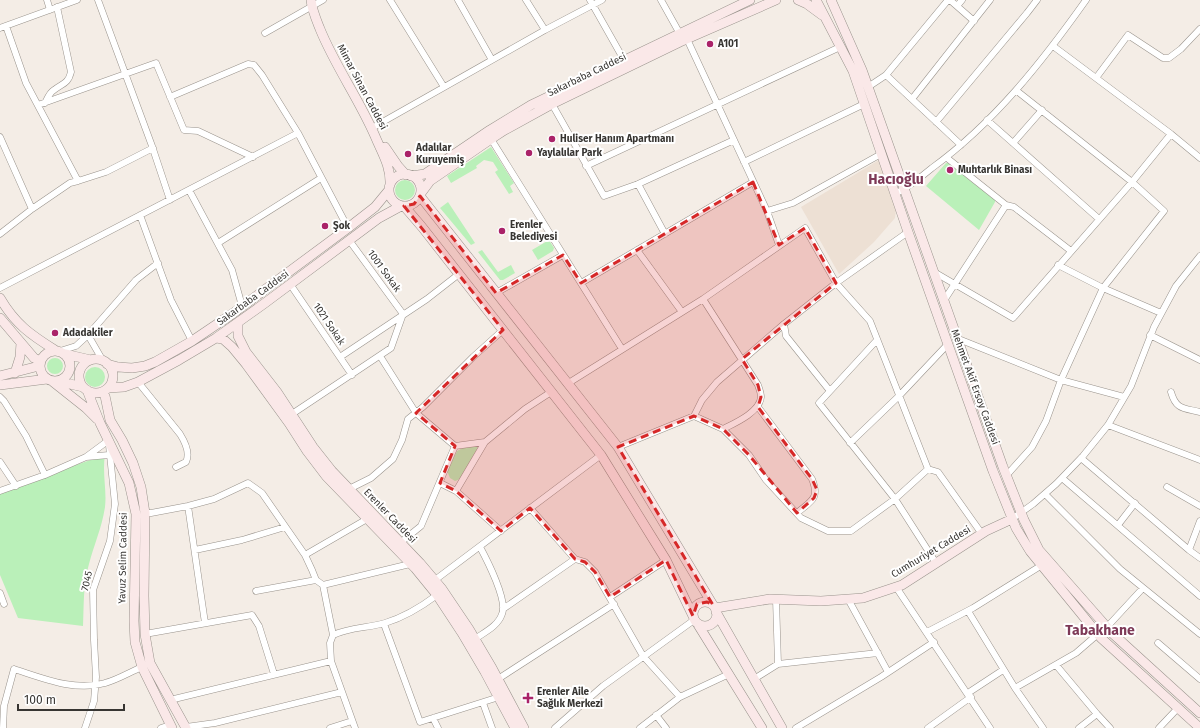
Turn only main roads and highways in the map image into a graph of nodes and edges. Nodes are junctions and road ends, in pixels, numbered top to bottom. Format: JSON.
{"nodes":[{"id":1,"x":750,"y":0,"type":"edge"},
{"id":2,"x":775,"y":0,"type":"edge"},
{"id":3,"x":780,"y":0,"type":"edge"},
{"id":4,"x":798,"y":0,"type":"edge"},
{"id":5,"x":816,"y":0,"type":"edge"},
{"id":6,"x":832,"y":0,"type":"edge"},
{"id":7,"x":311,"y":4,"type":"edge"},
{"id":8,"x":825,"y":17,"type":"junction"},
{"id":9,"x":684,"y":37,"type":"junction"},
{"id":10,"x":372,"y":128,"type":"junction"},
{"id":11,"x":409,"y":175,"type":"junction"},
{"id":12,"x":390,"y":187,"type":"junction"},
{"id":13,"x":420,"y":194,"type":"junction"},
{"id":14,"x":402,"y":206,"type":"junction"},
{"id":15,"x":0,"y":298,"type":"edge"},
{"id":16,"x":1,"y":320,"type":"edge"},
{"id":17,"x":238,"y":323,"type":"junction"},
{"id":18,"x":216,"y":338,"type":"junction"},
{"id":19,"x":21,"y":343,"type":"junction"},
{"id":20,"x":60,"y":352,"type":"junction"},
{"id":21,"x":91,"y":360,"type":"junction"},
{"id":22,"x":105,"y":362,"type":"junction"},
{"id":23,"x":40,"y":364,"type":"junction"},
{"id":24,"x":15,"y":373,"type":"junction"},
{"id":25,"x":0,"y":376,"type":"edge"},
{"id":26,"x":52,"y":381,"type":"junction"},
{"id":27,"x":0,"y":385,"type":"edge"},
{"id":28,"x":85,"y":389,"type":"junction"},
{"id":29,"x":106,"y":390,"type":"junction"},
{"id":30,"x":100,"y":423,"type":"junction"},
{"id":31,"x":1012,"y":519,"type":"junction"},
{"id":32,"x":715,"y":608,"type":"junction"},
{"id":33,"x":695,"y":620,"type":"junction"},
{"id":34,"x":1200,"y":713,"type":"edge"},
{"id":35,"x":171,"y":726,"type":"edge"},
{"id":36,"x":186,"y":728,"type":"edge"},
{"id":37,"x":515,"y":728,"type":"edge"},
{"id":38,"x":524,"y":728,"type":"edge"},
{"id":39,"x":762,"y":728,"type":"edge"},
{"id":40,"x":782,"y":728,"type":"edge"},
{"id":41,"x":1200,"y":728,"type":"edge"}],
"edges":[{"from":1,"to":9,"type":"main road","name":"Sakarbaba Caddesi"},
{"from":2,"to":3,"type":"main road"},
{"from":2,"to":9,"type":"main road","name":"Sakarbaba Caddesi"},
{"from":4,"to":8,"type":"main road"},
{"from":5,"to":8,"type":"main road","name":"Mehmet Akif Ersoy Caddesi"},
{"from":6,"to":34,"type":"main road","name":"Mehmet Akif Ersoy Caddesi"},
{"from":7,"to":10,"type":"main road","name":"Mimar Sinan Caddesi"},
{"from":8,"to":31,"type":"main road","name":"Mehmet Akif Ersoy Caddesi"},
{"from":9,"to":11,"type":"main road","name":"Sakarbaba Caddesi"},
{"from":9,"to":13,"type":"main road","name":"Sakarbaba Caddesi"},
{"from":10,"to":11,"type":"main road"},
{"from":10,"to":12,"type":"main road","name":"Mimar Sinan Caddesi"},
{"from":11,"to":12,"type":"main road"},
{"from":11,"to":13,"type":"main road"},
{"from":12,"to":14,"type":"main road"},
{"from":12,"to":22,"type":"main road","name":"Sakarbaba Caddesi"},
{"from":13,"to":14,"type":"main road"},
{"from":13,"to":32,"type":"main road"},
{"from":14,"to":17,"type":"main road","name":"Sakarbaba Caddesi"},
{"from":14,"to":33,"type":"main road"},
{"from":15,"to":20,"type":"main road"},
{"from":16,"to":19,"type":"main road"},
{"from":17,"to":18,"type":"main road","name":"Sakarbaba Caddesi"},
{"from":17,"to":38,"type":"main road","name":"Erenler Caddesi"},
{"from":18,"to":29,"type":"main road","name":"Sakarbaba Caddesi"},
{"from":18,"to":37,"type":"main road","name":"Erenler Caddesi"},
{"from":19,"to":23,"type":"main road"},
{"from":19,"to":24,"type":"main road"},
{"from":20,"to":21,"type":"main road"},
{"from":20,"to":23,"type":"main road"},
{"from":20,"to":26,"type":"main road"},
{"from":21,"to":22,"type":"main road"},
{"from":21,"to":28,"type":"main road"},
{"from":22,"to":29,"type":"main road"},
{"from":23,"to":24,"type":"main road"},
{"from":23,"to":26,"type":"main road"},
{"from":24,"to":25,"type":"main road"},
{"from":26,"to":27,"type":"main road"},
{"from":26,"to":28,"type":"main road"},
{"from":26,"to":30,"type":"main road"},
{"from":28,"to":29,"type":"main road"},
{"from":28,"to":30,"type":"main road","name":"Yavuz Selim Caddesi"},
{"from":29,"to":36,"type":"main road","name":"Yavuz Selim Caddesi"},
{"from":30,"to":35,"type":"main road","name":"Yavuz Selim Caddesi"},
{"from":31,"to":32,"type":"main road","name":"Cumhuriyet Caddesi"},
{"from":31,"to":41,"type":"main road","name":"Mehmet Akif Ersoy Caddesi"},
{"from":32,"to":33,"type":"main road"},
{"from":32,"to":33,"type":"main road"},
{"from":32,"to":40,"type":"main road"},
{"from":33,"to":39,"type":"main road"}]}
